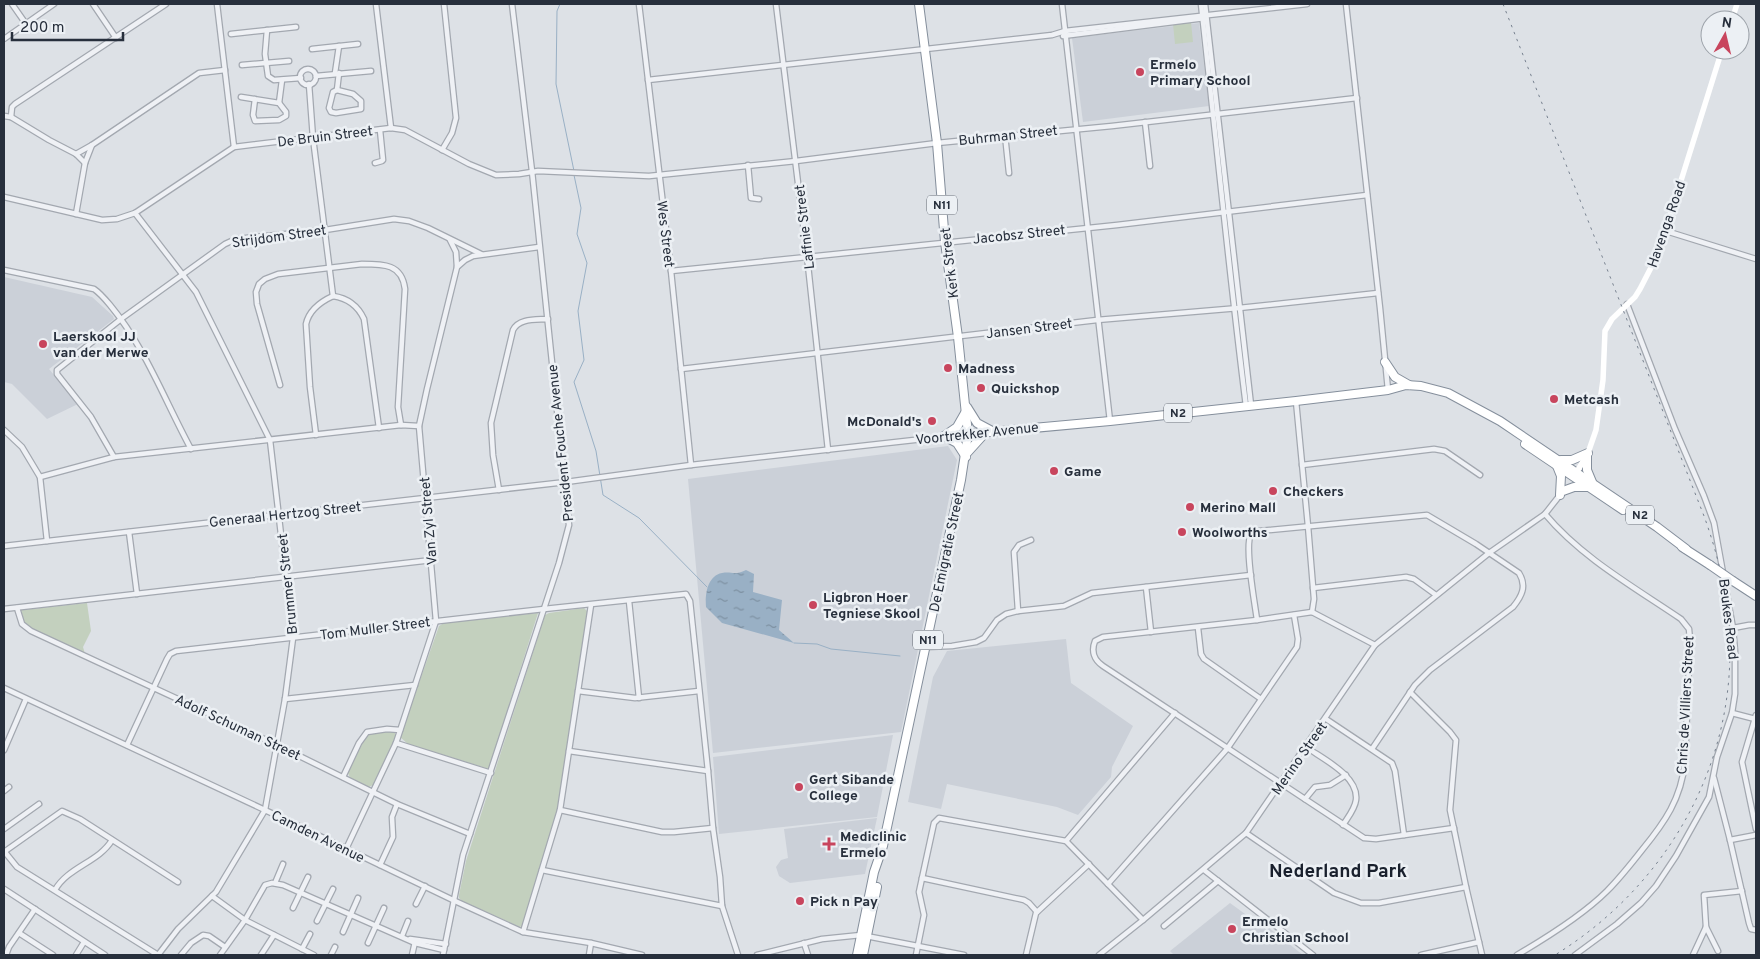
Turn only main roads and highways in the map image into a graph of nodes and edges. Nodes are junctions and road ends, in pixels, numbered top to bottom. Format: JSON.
{"nodes":[{"id":1,"x":919,"y":4,"type":"edge"},
{"id":2,"x":1385,"y":362,"type":"road end"},
{"id":3,"x":1409,"y":385,"type":"junction"},
{"id":4,"x":966,"y":408,"type":"junction"},
{"id":5,"x":990,"y":432,"type":"junction"},
{"id":6,"x":968,"y":434,"type":"junction"},
{"id":7,"x":966,"y":456,"type":"junction"},
{"id":8,"x":1557,"y":462,"type":"junction"},
{"id":9,"x":1590,"y":485,"type":"junction"},
{"id":10,"x":1756,"y":596,"type":"edge"},
{"id":11,"x":864,"y":935,"type":"junction"},
{"id":12,"x":857,"y":955,"type":"edge"},
{"id":13,"x":863,"y":955,"type":"edge"}],
"edges":[{"from":1,"to":4,"type":"highway","name":"Kerk Street","number":"N11"},
{"from":2,"to":3,"type":"highway"},
{"from":3,"to":5,"type":"highway","name":"Voortrekker Avenue","number":"N2"},
{"from":3,"to":8,"type":"highway","number":"N2"},
{"from":4,"to":5,"type":"highway"},
{"from":4,"to":6,"type":"highway","name":"Kerk Street","number":"N11"},
{"from":4,"to":7,"type":"highway"},
{"from":5,"to":6,"type":"highway","name":"Voortrekker Avenue","number":"N2"},
{"from":5,"to":7,"type":"highway"},
{"from":6,"to":7,"type":"highway","name":"De Emigratie Street","number":"N11"},
{"from":7,"to":11,"type":"highway","name":"De Emigratie Street","number":"N11"},
{"from":8,"to":9,"type":"highway","number":"N2"},
{"from":8,"to":9,"type":"highway"},
{"from":8,"to":9,"type":"highway"},
{"from":9,"to":10,"type":"highway","number":"N2","bridge":true},
{"from":11,"to":12,"type":"highway","name":"De Emigratie Street","number":"N11"},
{"from":11,"to":13,"type":"highway","name":"De Emigratie Street","number":"N11"}]}
